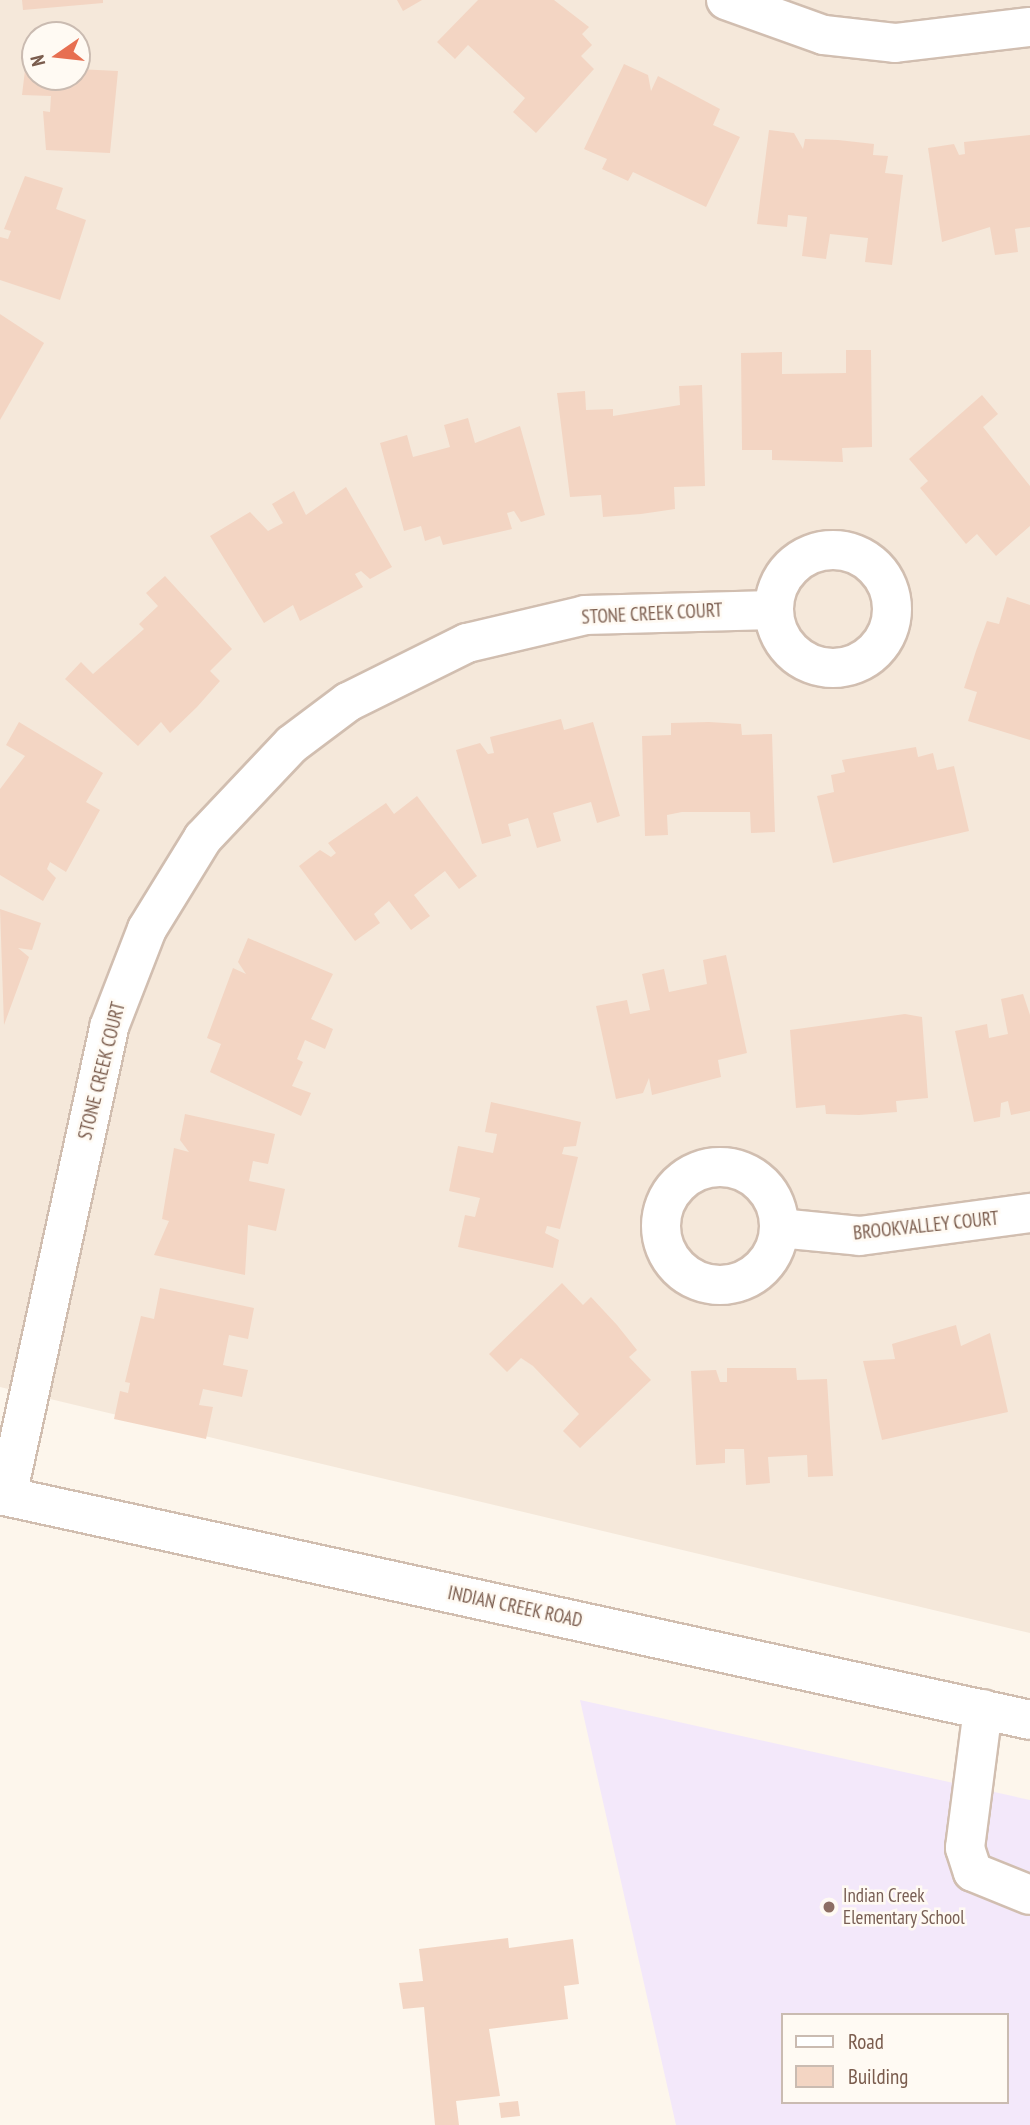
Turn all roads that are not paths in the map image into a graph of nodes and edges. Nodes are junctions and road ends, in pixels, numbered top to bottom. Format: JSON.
{"nodes":[{"id":1,"x":726,"y":0,"type":"edge"},
{"id":2,"x":1030,"y":27,"type":"edge"},
{"id":3,"x":773,"y":610,"type":"dead end"},
{"id":4,"x":1030,"y":1213,"type":"edge"},
{"id":5,"x":779,"y":1228,"type":"dead end"},
{"id":6,"x":3,"y":1496,"type":"edge"},
{"id":7,"x":983,"y":1709,"type":"junction"},
{"id":8,"x":1030,"y":1720,"type":"edge"},
{"id":9,"x":1030,"y":1895,"type":"edge"}],
"edges":[{"from":1,"to":2,"type":"street"},
{"from":3,"to":6,"type":"street","name":"STONE CREEK COURT"},
{"from":4,"to":5,"type":"street","name":"BROOKVALLEY COURT"},
{"from":6,"to":7,"type":"street","name":"INDIAN CREEK ROAD"},
{"from":7,"to":8,"type":"street","name":"INDIAN CREEK ROAD"},
{"from":7,"to":9,"type":"street"}]}
